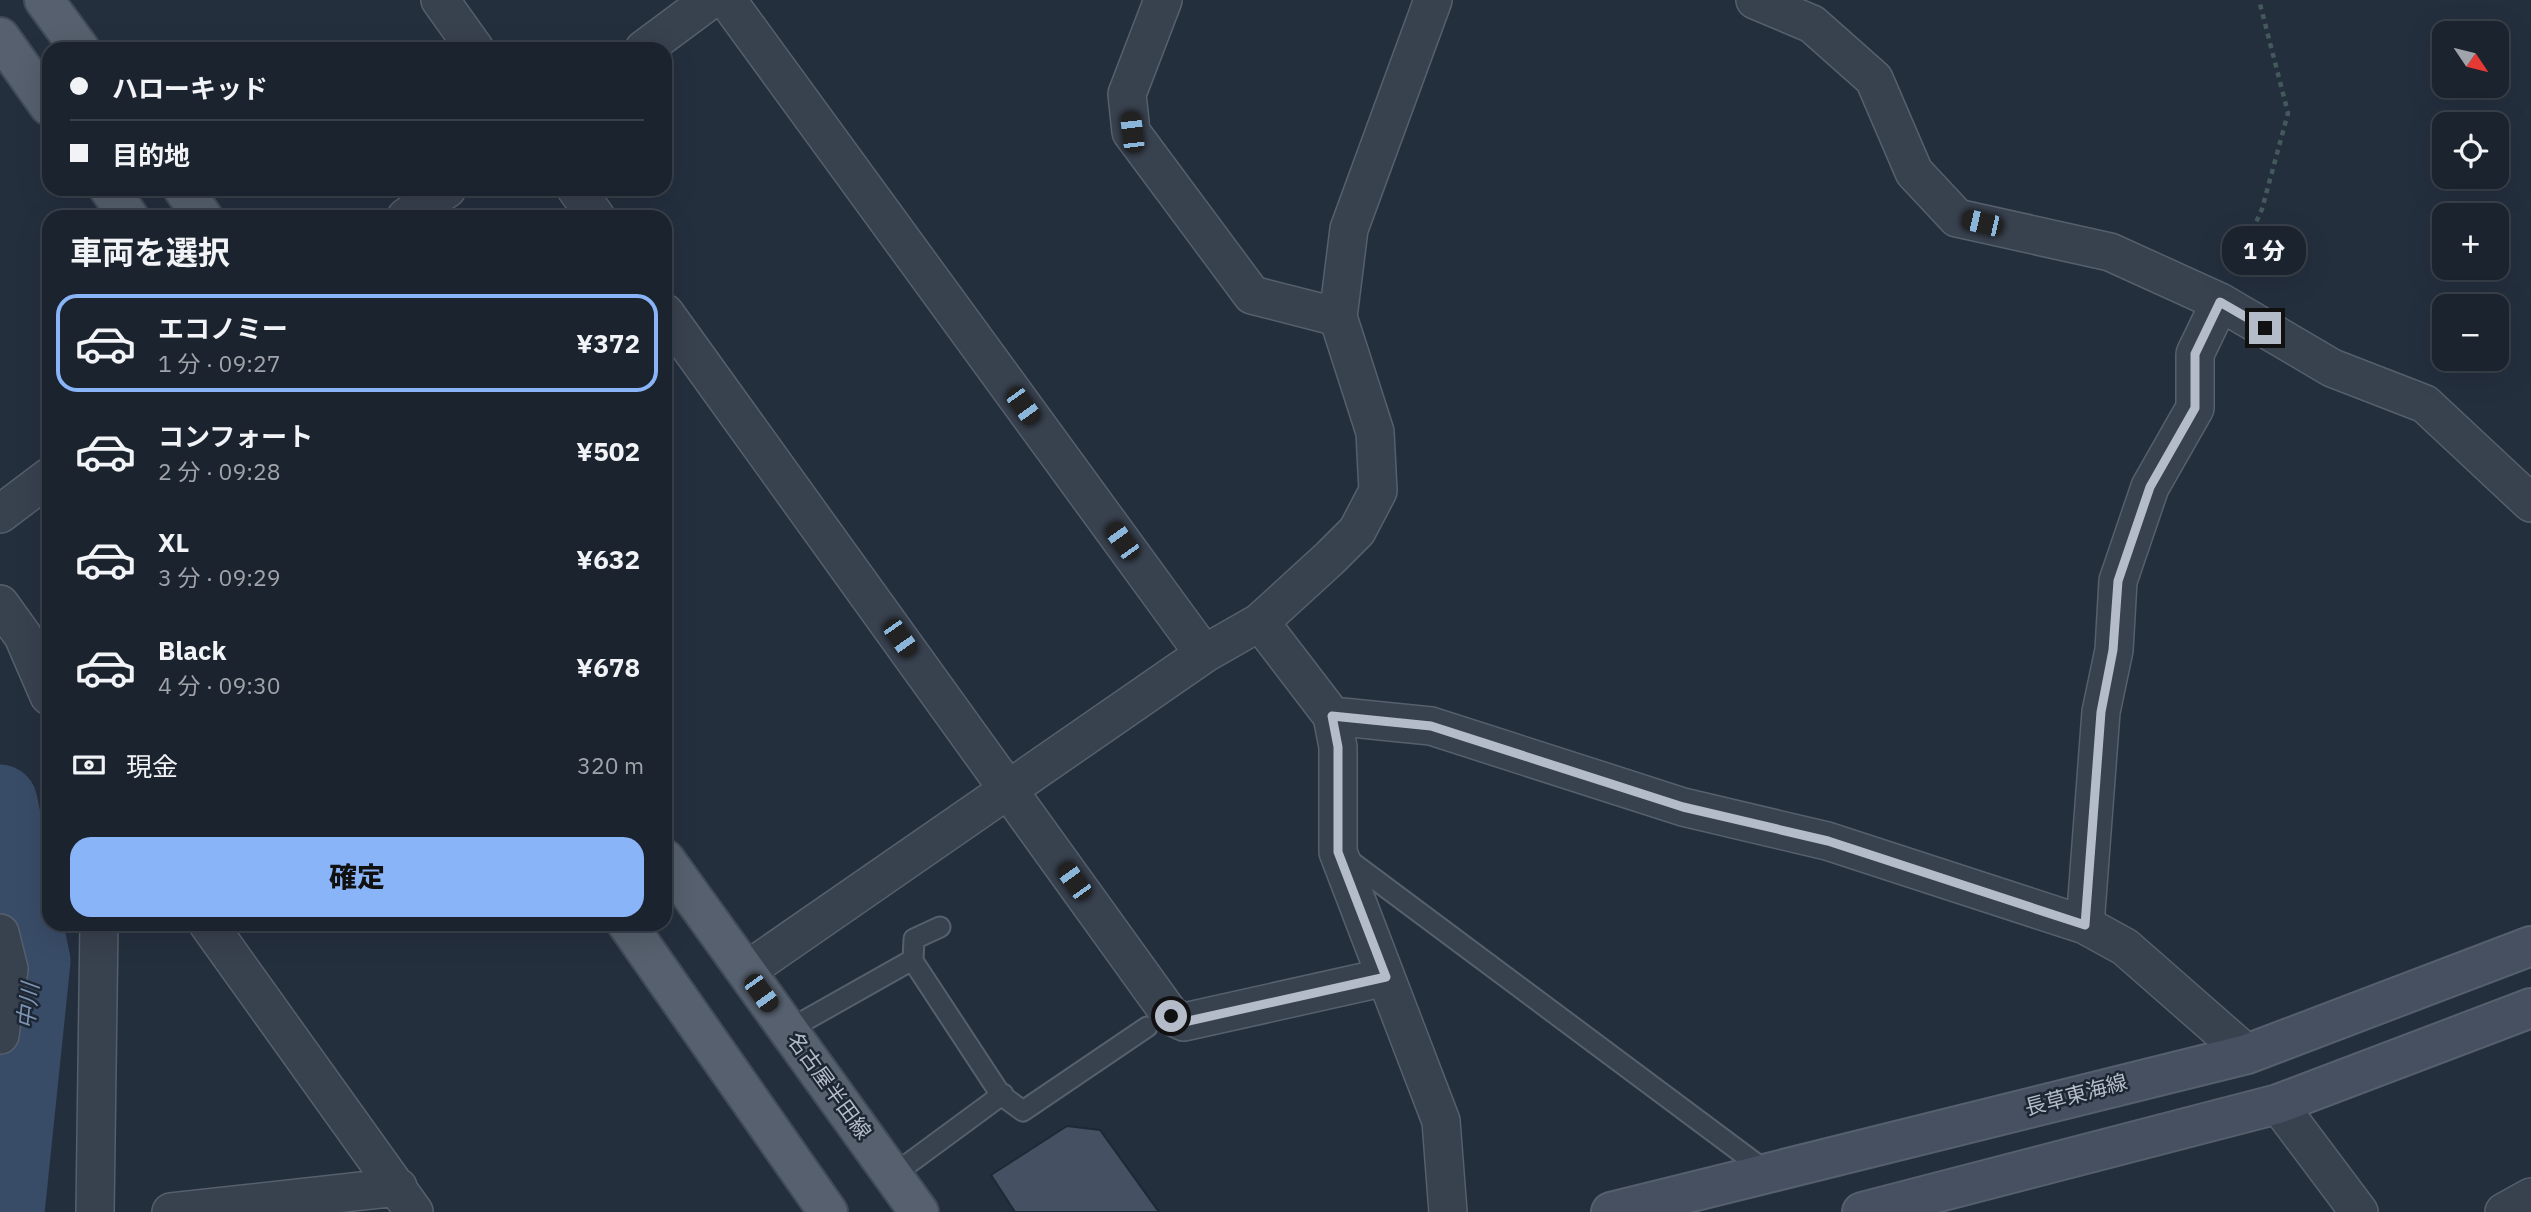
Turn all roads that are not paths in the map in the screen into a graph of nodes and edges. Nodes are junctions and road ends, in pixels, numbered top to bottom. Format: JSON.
{"nodes":[{"id":1,"x":44,"y":0,"type":"edge"},
{"id":2,"x":440,"y":0,"type":"edge"},
{"id":3,"x":710,"y":0,"type":"edge"},
{"id":4,"x":727,"y":0,"type":"edge"},
{"id":5,"x":1163,"y":0,"type":"edge"},
{"id":6,"x":1433,"y":0,"type":"edge"},
{"id":7,"x":1755,"y":0,"type":"edge"},
{"id":8,"x":0,"y":37,"type":"edge"},
{"id":9,"x":75,"y":42,"type":"edge"},
{"id":10,"x":470,"y":42,"type":"edge"},
{"id":11,"x":653,"y":42,"type":"edge"},
{"id":12,"x":42,"y":96,"type":"edge"},
{"id":13,"x":437,"y":196,"type":"edge"},
{"id":14,"x":416,"y":210,"type":"edge"},
{"id":15,"x":2220,"y":302,"type":"junction"},
{"id":16,"x":1338,"y":317,"type":"junction"},
{"id":17,"x":672,"y":323,"type":"edge"},
{"id":18,"x":42,"y":482,"type":"edge"},
{"id":19,"x":2531,"y":503,"type":"edge"},
{"id":20,"x":0,"y":514,"type":"edge"},
{"id":21,"x":0,"y":604,"type":"edge"},
{"id":22,"x":1261,"y":622,"type":"junction"},
{"id":23,"x":1204,"y":654,"type":"junction"},
{"id":24,"x":42,"y":680,"type":"edge"},
{"id":25,"x":1332,"y":716,"type":"junction"},
{"id":26,"x":1009,"y":790,"type":"junction"},
{"id":27,"x":1338,"y":852,"type":"junction"},
{"id":28,"x":672,"y":869,"type":"edge"},
{"id":29,"x":2085,"y":925,"type":"junction"},
{"id":30,"x":940,"y":926,"type":"dead end"},
{"id":31,"x":99,"y":931,"type":"edge"},
{"id":32,"x":213,"y":931,"type":"edge"},
{"id":33,"x":632,"y":931,"type":"edge"},
{"id":34,"x":0,"y":933,"type":"edge"},
{"id":35,"x":2531,"y":946,"type":"edge"},
{"id":36,"x":912,"y":960,"type":"dead end"},
{"id":37,"x":746,"y":971,"type":"junction"},
{"id":38,"x":1386,"y":977,"type":"junction"},
{"id":39,"x":2531,"y":1009,"type":"edge"},
{"id":40,"x":1147,"y":1027,"type":"dead end"},
{"id":41,"x":788,"y":1030,"type":"dead end"},
{"id":42,"x":0,"y":1035,"type":"edge"},
{"id":43,"x":2247,"y":1054,"type":"junction"},
{"id":44,"x":1002,"y":1094,"type":"junction"},
{"id":45,"x":2278,"y":1104,"type":"junction"},
{"id":46,"x":1771,"y":1174,"type":"junction"},
{"id":47,"x":893,"y":1175,"type":"dead end"},
{"id":48,"x":2531,"y":1197,"type":"edge"},
{"id":49,"x":406,"y":1200,"type":"edge"},
{"id":50,"x":95,"y":1212,"type":"edge"},
{"id":51,"x":171,"y":1212,"type":"edge"},
{"id":52,"x":828,"y":1212,"type":"edge"},
{"id":53,"x":919,"y":1212,"type":"edge"},
{"id":54,"x":1448,"y":1212,"type":"edge"},
{"id":55,"x":1611,"y":1212,"type":"edge"},
{"id":56,"x":1862,"y":1212,"type":"edge"},
{"id":57,"x":2359,"y":1212,"type":"edge"},
{"id":58,"x":2504,"y":1212,"type":"edge"}],
"edges":[{"from":1,"to":9,"type":"main road"},
{"from":2,"to":10,"type":"street"},
{"from":3,"to":11,"type":"street"},
{"from":4,"to":23,"type":"street"},
{"from":5,"to":16,"type":"street"},
{"from":6,"to":16,"type":"street"},
{"from":7,"to":15,"type":"street"},
{"from":8,"to":12,"type":"main road"},
{"from":13,"to":14,"type":"street"},
{"from":15,"to":19,"type":"street"},
{"from":15,"to":29,"type":"street"},
{"from":16,"to":22,"type":"street"},
{"from":17,"to":26,"type":"street"},
{"from":18,"to":20,"type":"street"},
{"from":21,"to":24,"type":"street"},
{"from":22,"to":23,"type":"street"},
{"from":22,"to":25,"type":"street"},
{"from":23,"to":26,"type":"street"},
{"from":25,"to":27,"type":"street"},
{"from":25,"to":29,"type":"street"},
{"from":26,"to":37,"type":"street"},
{"from":26,"to":38,"type":"street"},
{"from":27,"to":38,"type":"street"},
{"from":27,"to":46,"type":"lane"},
{"from":28,"to":37,"type":"main road","name":"名古屋半田線"},
{"from":29,"to":43,"type":"street"},
{"from":30,"to":44,"type":"lane"},
{"from":31,"to":50,"type":"street"},
{"from":32,"to":49,"type":"street"},
{"from":33,"to":52,"type":"main road"},
{"from":34,"to":42,"type":"street"},
{"from":35,"to":43,"type":"main road","name":"長草東海線"},
{"from":36,"to":41,"type":"lane"},
{"from":37,"to":53,"type":"main road","name":"名古屋半田線"},
{"from":38,"to":54,"type":"street"},
{"from":39,"to":45,"type":"main road"},
{"from":40,"to":44,"type":"lane"},
{"from":43,"to":46,"type":"main road","name":"長草東海線"},
{"from":44,"to":47,"type":"lane"},
{"from":45,"to":56,"type":"main road"},
{"from":45,"to":57,"type":"street"},
{"from":46,"to":55,"type":"main road","name":"長草東海線"},
{"from":48,"to":58,"type":"street"},
{"from":49,"to":51,"type":"street"}]}
